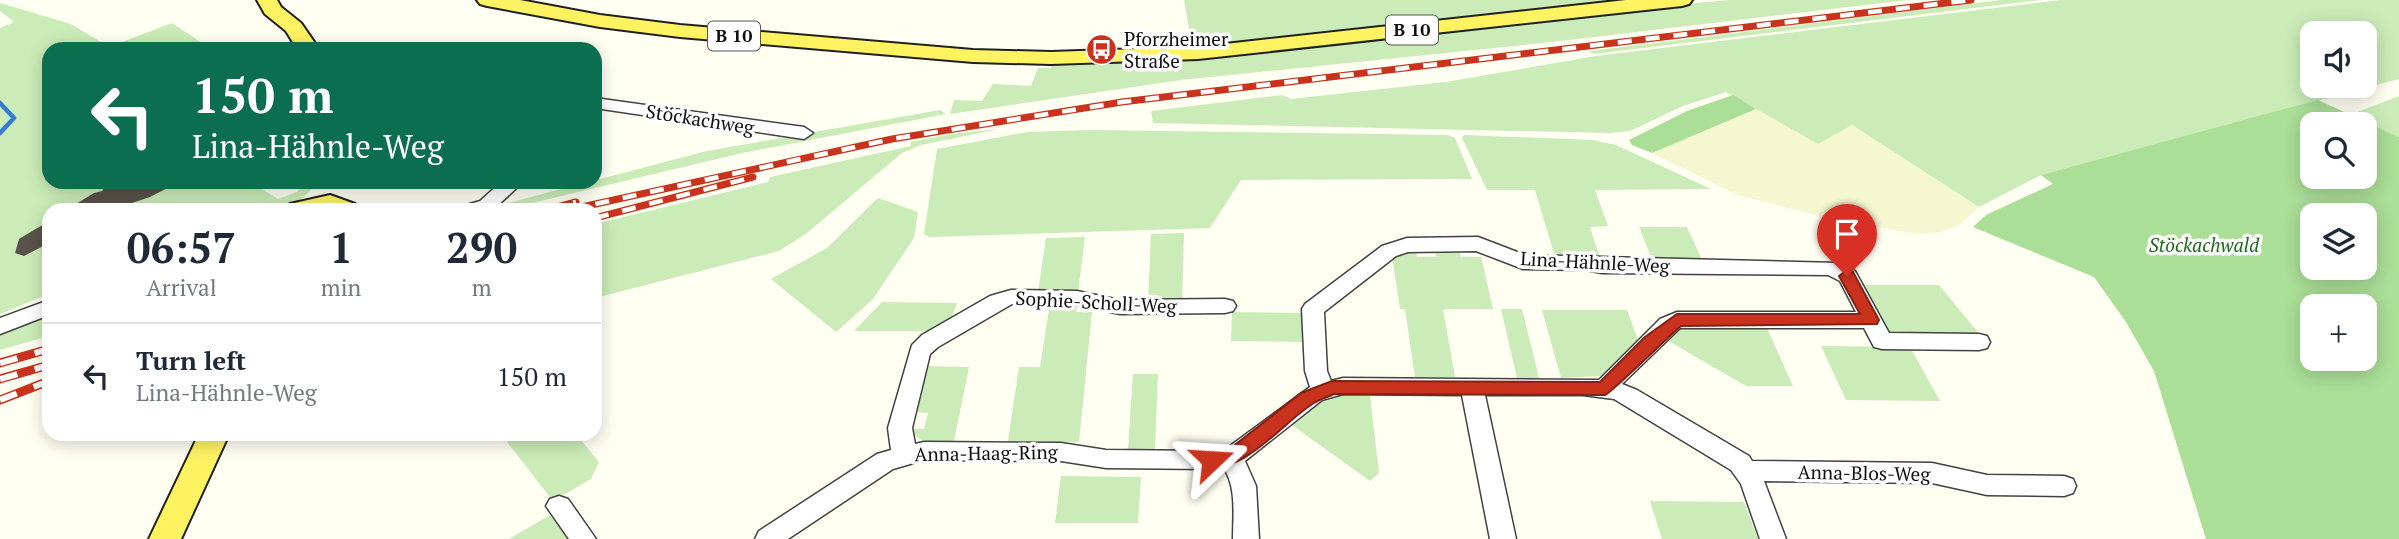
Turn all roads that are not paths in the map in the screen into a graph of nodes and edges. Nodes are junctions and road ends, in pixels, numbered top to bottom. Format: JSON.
{"nodes":[{"id":1,"x":267,"y":0,"type":"edge"},
{"id":2,"x":487,"y":0,"type":"edge"},
{"id":3,"x":1682,"y":0,"type":"edge"},
{"id":4,"x":304,"y":42,"type":"edge"},
{"id":5,"x":602,"y":105,"type":"edge"},
{"id":6,"x":804,"y":133,"type":"dead end"},
{"id":7,"x":505,"y":189,"type":"edge"},
{"id":8,"x":489,"y":203,"type":"edge"},
{"id":9,"x":1225,"y":306,"type":"dead end"},
{"id":10,"x":42,"y":310,"type":"edge"},
{"id":11,"x":1871,"y":320,"type":"junction"},
{"id":12,"x":0,"y":326,"type":"edge"},
{"id":13,"x":1979,"y":342,"type":"dead end"},
{"id":14,"x":1472,"y":387,"type":"junction"},
{"id":15,"x":1605,"y":389,"type":"junction"},
{"id":16,"x":1323,"y":390,"type":"junction"},
{"id":17,"x":211,"y":441,"type":"edge"},
{"id":18,"x":904,"y":454,"type":"junction"},
{"id":19,"x":1229,"y":457,"type":"junction"},
{"id":20,"x":1746,"y":471,"type":"junction"},
{"id":21,"x":2064,"y":486,"type":"dead end"},
{"id":22,"x":559,"y":506,"type":"dead end"},
{"id":23,"x":164,"y":539,"type":"edge"},
{"id":24,"x":583,"y":539,"type":"edge"},
{"id":25,"x":768,"y":539,"type":"edge"},
{"id":26,"x":1246,"y":539,"type":"edge"},
{"id":27,"x":1503,"y":539,"type":"edge"},
{"id":28,"x":1773,"y":539,"type":"edge"}],
"edges":[{"from":1,"to":4,"type":"main road"},
{"from":2,"to":3,"type":"main road","number":"B 10"},
{"from":5,"to":6,"type":"street","name":"Stöckachweg"},
{"from":7,"to":8,"type":"street"},
{"from":9,"to":18,"type":"street","name":"Sophie-Scholl-Weg"},
{"from":10,"to":12,"type":"street"},
{"from":11,"to":13,"type":"street","name":"Lina-Hähnle-Weg"},
{"from":11,"to":15,"type":"street"},
{"from":11,"to":16,"type":"street","name":"Lina-Hähnle-Weg"},
{"from":14,"to":15,"type":"street","name":"Anna-Haag-Ring"},
{"from":14,"to":16,"type":"street","name":"Anna-Haag-Ring"},
{"from":14,"to":27,"type":"street"},
{"from":15,"to":20,"type":"street","name":"Anna-Haag-Ring"},
{"from":16,"to":19,"type":"street","name":"Anna-Haag-Ring"},
{"from":17,"to":23,"type":"main road"},
{"from":18,"to":19,"type":"street","name":"Anna-Haag-Ring"},
{"from":18,"to":25,"type":"street","name":"Anna-Haag-Ring"},
{"from":19,"to":26,"type":"street"},
{"from":20,"to":21,"type":"street","name":"Anna-Blos-Weg"},
{"from":20,"to":28,"type":"street"},
{"from":22,"to":24,"type":"street"}]}
